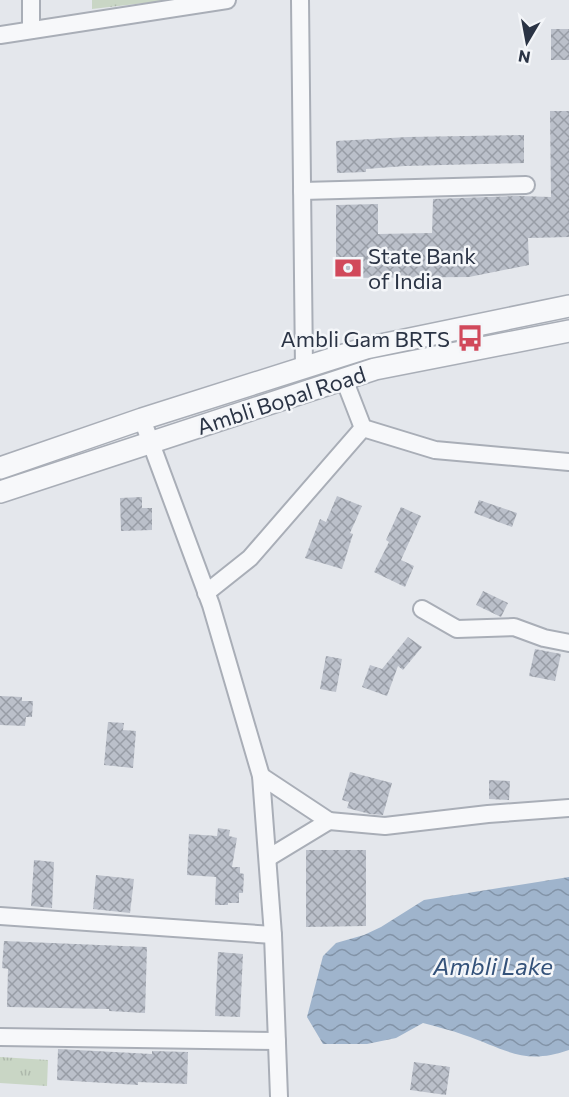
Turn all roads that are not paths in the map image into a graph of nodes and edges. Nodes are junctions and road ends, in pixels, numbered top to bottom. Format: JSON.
{"nodes":[{"id":1,"x":31,"y":0,"type":"edge"},
{"id":2,"x":227,"y":0,"type":"edge"},
{"id":3,"x":300,"y":0,"type":"edge"},
{"id":4,"x":31,"y":30,"type":"junction"},
{"id":5,"x":0,"y":35,"type":"edge"},
{"id":6,"x":526,"y":185,"type":"dead end"},
{"id":7,"x":302,"y":190,"type":"junction"},
{"id":8,"x":569,"y":306,"type":"edge"},
{"id":9,"x":569,"y":331,"type":"edge"},
{"id":10,"x":366,"y":348,"type":"junction"},
{"id":11,"x":304,"y":368,"type":"junction"},
{"id":12,"x":375,"y":369,"type":"junction"},
{"id":13,"x":344,"y":379,"type":"junction"},
{"id":14,"x":142,"y":419,"type":"junction"},
{"id":15,"x":363,"y":428,"type":"junction"},
{"id":16,"x":150,"y":443,"type":"junction"},
{"id":17,"x":569,"y":462,"type":"edge"},
{"id":18,"x":0,"y":468,"type":"edge"},
{"id":19,"x":0,"y":492,"type":"edge"},
{"id":20,"x":206,"y":592,"type":"junction"},
{"id":21,"x":422,"y":609,"type":"dead end"},
{"id":22,"x":569,"y":644,"type":"edge"},
{"id":23,"x":261,"y":776,"type":"junction"},
{"id":24,"x":569,"y":808,"type":"edge"},
{"id":25,"x":329,"y":821,"type":"junction"},
{"id":26,"x":268,"y":858,"type":"junction"},
{"id":27,"x":0,"y":916,"type":"edge"},
{"id":28,"x":273,"y":935,"type":"junction"},
{"id":29,"x":0,"y":1037,"type":"edge"},
{"id":30,"x":277,"y":1041,"type":"junction"},
{"id":31,"x":279,"y":1097,"type":"edge"}],
"edges":[{"from":1,"to":4,"type":"street"},
{"from":2,"to":4,"type":"street"},
{"from":3,"to":7,"type":"street"},
{"from":4,"to":5,"type":"street"},
{"from":6,"to":7,"type":"street"},
{"from":7,"to":11,"type":"street"},
{"from":8,"to":10,"type":"street","name":"Ambli Bopal Road"},
{"from":9,"to":12,"type":"street","name":"Ambli Bopal Road"},
{"from":10,"to":11,"type":"street","name":"Ambli Bopal Road"},
{"from":10,"to":12,"type":"street"},
{"from":11,"to":14,"type":"street","name":"Ambli Bopal Road"},
{"from":12,"to":13,"type":"street","name":"Ambli Bopal Road"},
{"from":13,"to":15,"type":"street"},
{"from":13,"to":16,"type":"street","name":"Ambli Bopal Road"},
{"from":14,"to":16,"type":"street"},
{"from":14,"to":18,"type":"street","name":"Ambli Bopal Road"},
{"from":15,"to":17,"type":"street"},
{"from":15,"to":20,"type":"street"},
{"from":16,"to":19,"type":"street","name":"Ambli Bopal Road"},
{"from":16,"to":20,"type":"street"},
{"from":20,"to":23,"type":"street"},
{"from":21,"to":22,"type":"street"},
{"from":23,"to":25,"type":"street"},
{"from":23,"to":26,"type":"street"},
{"from":24,"to":25,"type":"street"},
{"from":25,"to":26,"type":"street"},
{"from":26,"to":28,"type":"street"},
{"from":27,"to":28,"type":"street"},
{"from":28,"to":30,"type":"street"},
{"from":29,"to":30,"type":"street"},
{"from":30,"to":31,"type":"street"}]}
